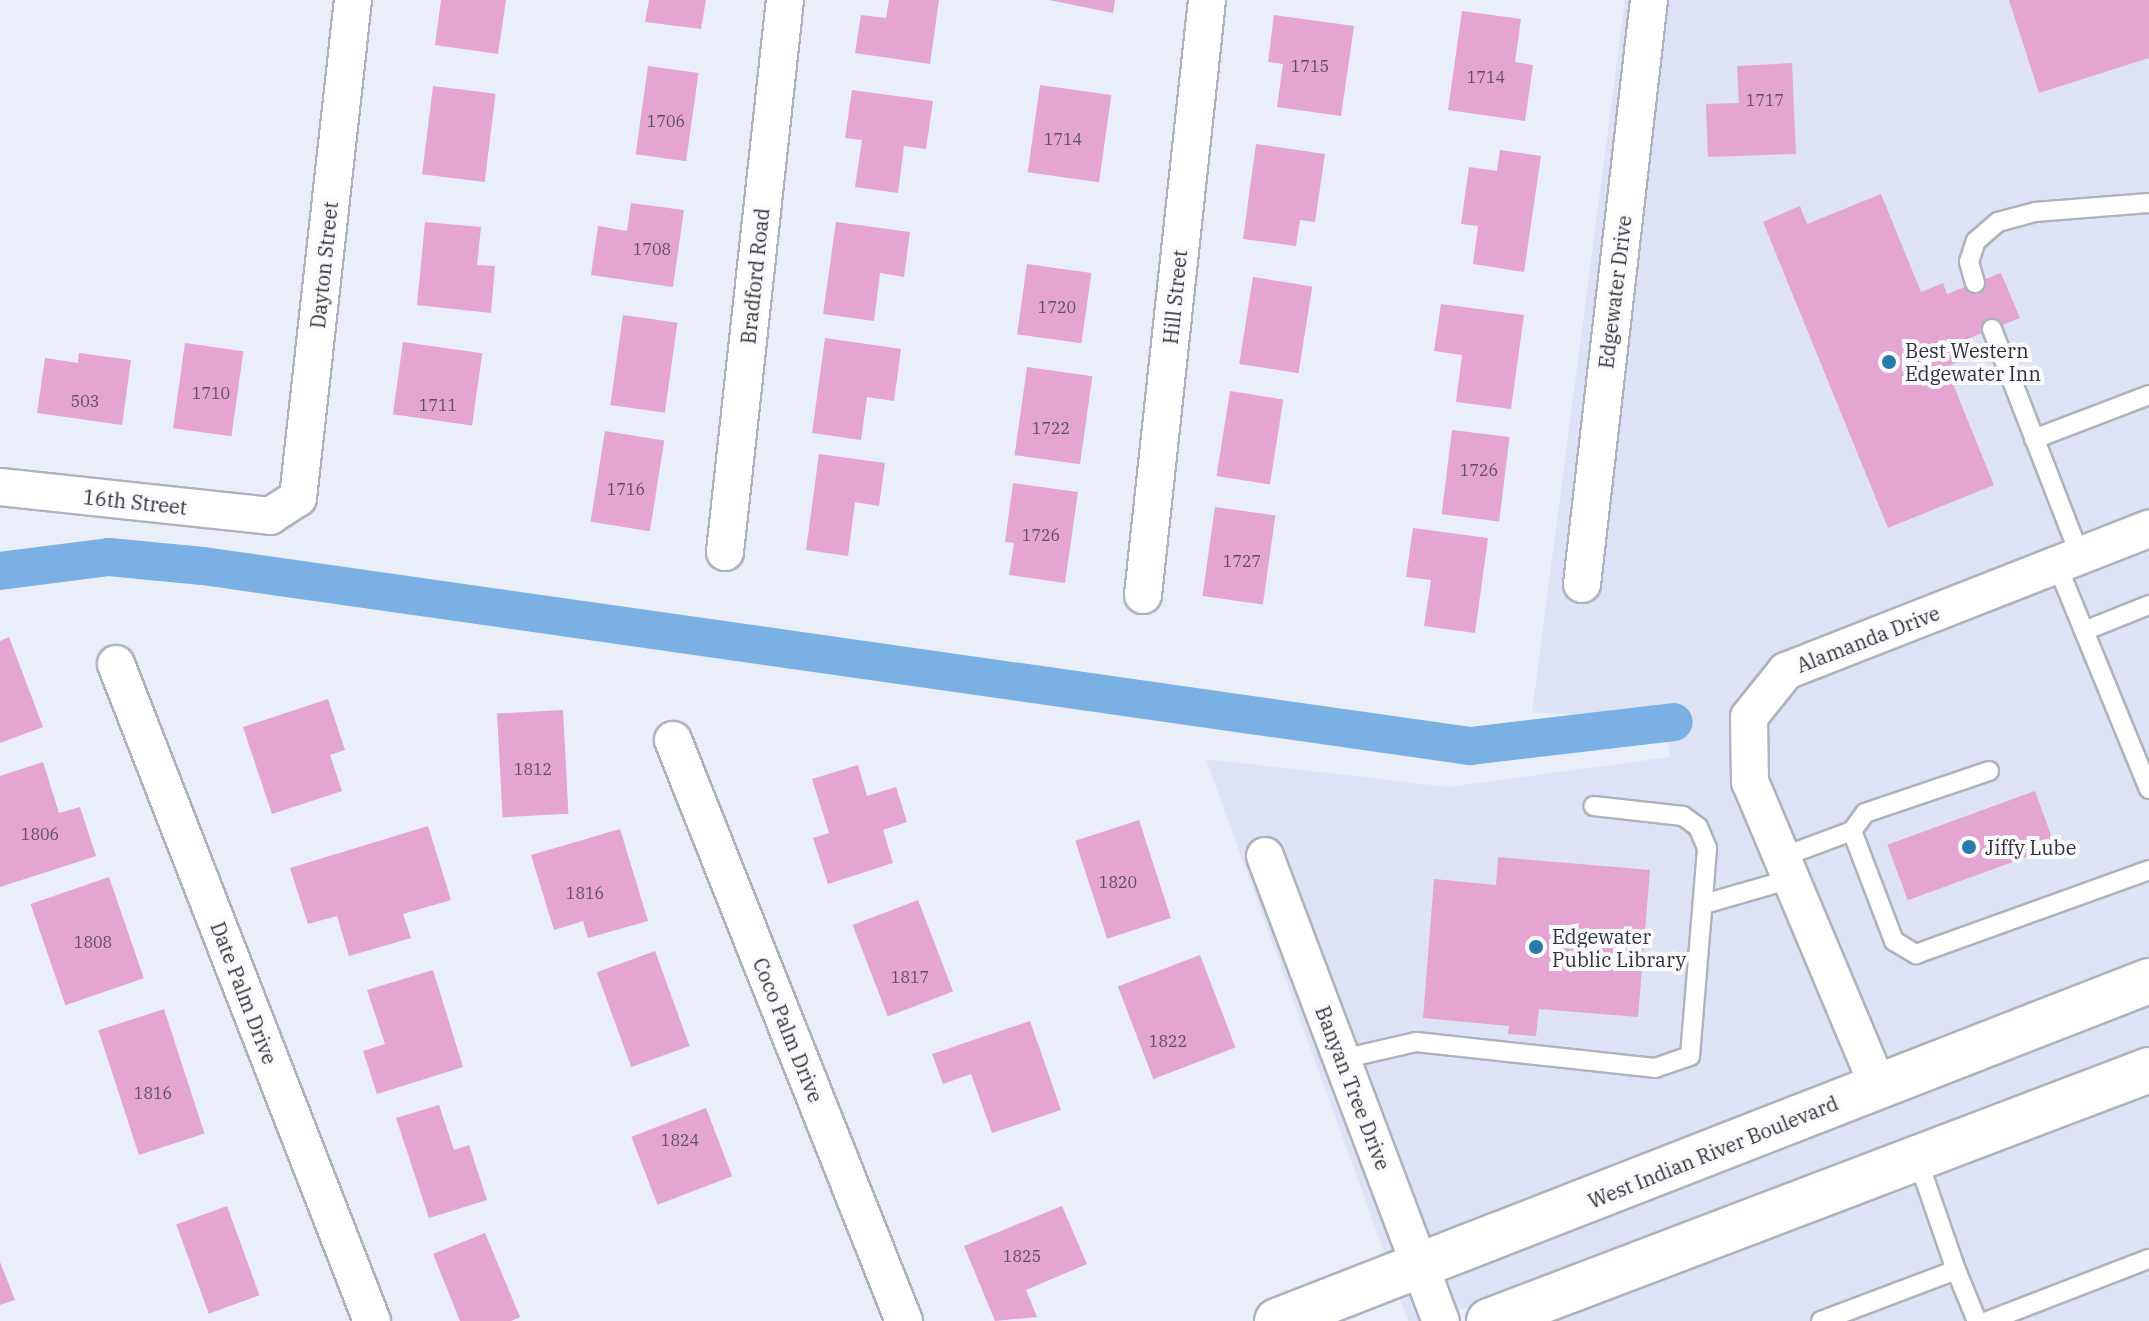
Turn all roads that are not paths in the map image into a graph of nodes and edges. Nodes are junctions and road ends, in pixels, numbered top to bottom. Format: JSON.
{"nodes":[{"id":1,"x":353,"y":0,"type":"edge"},
{"id":2,"x":785,"y":0,"type":"edge"},
{"id":3,"x":1207,"y":0,"type":"edge"},
{"id":4,"x":1649,"y":0,"type":"edge"},
{"id":5,"x":2149,"y":203,"type":"edge"},
{"id":6,"x":1975,"y":283,"type":"dead end"},
{"id":7,"x":1992,"y":329,"type":"dead end"},
{"id":8,"x":2149,"y":395,"type":"edge"},
{"id":9,"x":2034,"y":439,"type":"junction"},
{"id":10,"x":0,"y":487,"type":"edge"},
{"id":11,"x":270,"y":516,"type":"joint"},
{"id":12,"x":2149,"y":529,"type":"edge"},
{"id":13,"x":725,"y":552,"type":"dead end"},
{"id":14,"x":2068,"y":560,"type":"junction"},
{"id":15,"x":1582,"y":584,"type":"dead end"},
{"id":16,"x":1143,"y":595,"type":"dead end"},
{"id":17,"x":2149,"y":605,"type":"edge"},
{"id":18,"x":2084,"y":631,"type":"junction"},
{"id":19,"x":116,"y":664,"type":"dead end"},
{"id":20,"x":673,"y":740,"type":"dead end"},
{"id":21,"x":1989,"y":771,"type":"dead end"},
{"id":22,"x":2149,"y":789,"type":"edge"},
{"id":23,"x":1594,"y":806,"type":"dead end"},
{"id":24,"x":1852,"y":831,"type":"junction"},
{"id":25,"x":1265,"y":856,"type":"dead end"},
{"id":26,"x":1786,"y":868,"type":"junction"},
{"id":27,"x":2149,"y":870,"type":"edge"},
{"id":28,"x":1704,"y":904,"type":"junction"},
{"id":29,"x":2149,"y":981,"type":"edge"},
{"id":30,"x":1342,"y":1059,"type":"junction"},
{"id":31,"x":2149,"y":1070,"type":"edge"},
{"id":32,"x":1878,"y":1086,"type":"junction"},
{"id":33,"x":1918,"y":1160,"type":"junction"},
{"id":34,"x":2149,"y":1259,"type":"edge"},
{"id":35,"x":1420,"y":1263,"type":"junction"},
{"id":36,"x":1956,"y":1270,"type":"junction"},
{"id":37,"x":372,"y":1321,"type":"edge"},
{"id":38,"x":904,"y":1321,"type":"edge"},
{"id":39,"x":1277,"y":1321,"type":"edge"},
{"id":40,"x":1441,"y":1321,"type":"edge"},
{"id":41,"x":1489,"y":1321,"type":"edge"},
{"id":42,"x":1821,"y":1321,"type":"edge"},
{"id":43,"x":1977,"y":1321,"type":"edge"},
{"id":44,"x":1988,"y":1321,"type":"edge"}],
"edges":[{"from":1,"to":11,"type":"street","name":"Dayton Street"},
{"from":2,"to":13,"type":"street","name":"Bradford Road"},
{"from":3,"to":16,"type":"street","name":"Hill Street"},
{"from":4,"to":15,"type":"street","name":"Edgewater Drive"},
{"from":5,"to":6,"type":"lane"},
{"from":7,"to":9,"type":"lane"},
{"from":8,"to":9,"type":"lane"},
{"from":9,"to":14,"type":"lane"},
{"from":10,"to":11,"type":"street","name":"16th Street"},
{"from":12,"to":14,"type":"street","name":"Alamanda Drive"},
{"from":14,"to":18,"type":"lane"},
{"from":14,"to":26,"type":"street","name":"Alamanda Drive"},
{"from":17,"to":18,"type":"lane"},
{"from":18,"to":22,"type":"lane"},
{"from":19,"to":37,"type":"street","name":"Date Palm Drive"},
{"from":20,"to":38,"type":"street","name":"Coco Palm Drive"},
{"from":21,"to":24,"type":"lane"},
{"from":23,"to":28,"type":"lane"},
{"from":24,"to":26,"type":"lane"},
{"from":24,"to":27,"type":"lane"},
{"from":25,"to":30,"type":"street","name":"Banyan Tree Drive"},
{"from":26,"to":28,"type":"lane"},
{"from":26,"to":32,"type":"street","name":"Alamanda Drive"},
{"from":28,"to":30,"type":"lane"},
{"from":29,"to":32,"type":"main road","name":"West Indian River Boulevard"},
{"from":30,"to":35,"type":"street","name":"Banyan Tree Drive"},
{"from":31,"to":33,"type":"main road"},
{"from":32,"to":35,"type":"main road","name":"West Indian River Boulevard"},
{"from":33,"to":36,"type":"lane"},
{"from":33,"to":41,"type":"main road"},
{"from":34,"to":44,"type":"lane"},
{"from":35,"to":39,"type":"main road","name":"West Indian River Boulevard"},
{"from":35,"to":40,"type":"street","name":"Banyan Tree Drive"},
{"from":36,"to":42,"type":"lane"},
{"from":36,"to":43,"type":"lane"}]}
